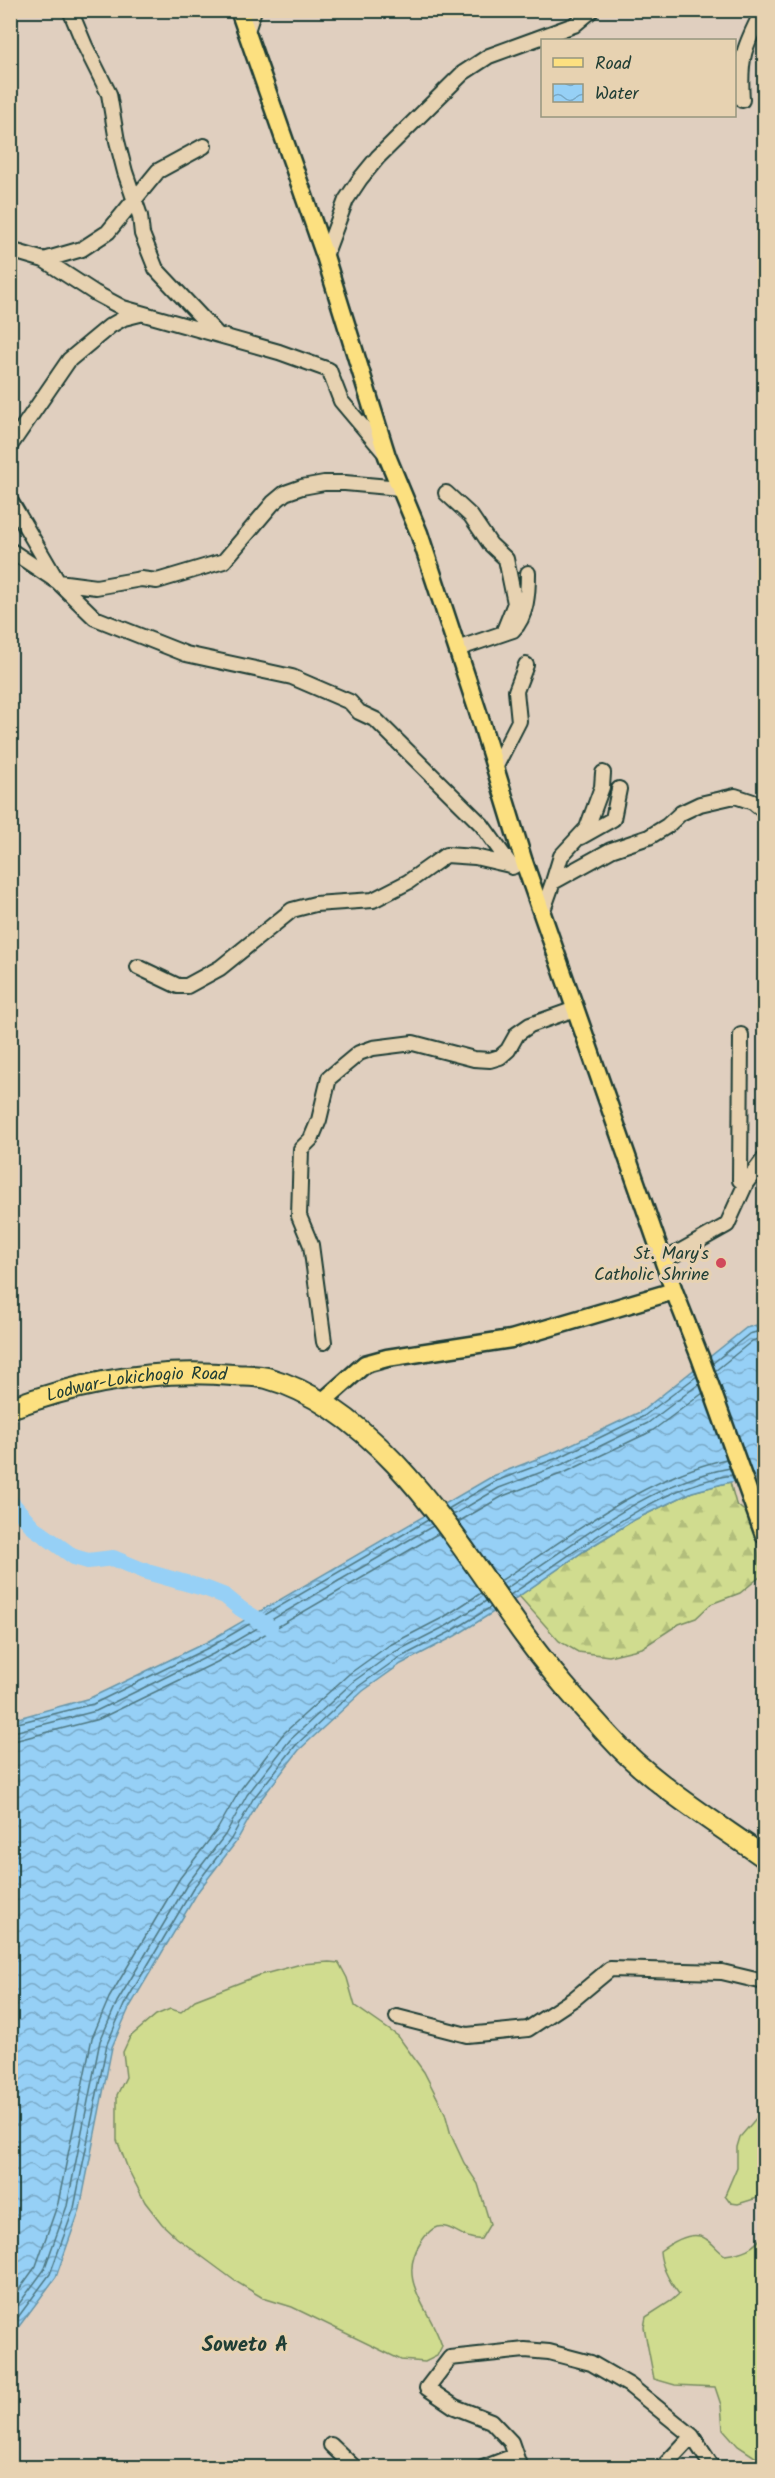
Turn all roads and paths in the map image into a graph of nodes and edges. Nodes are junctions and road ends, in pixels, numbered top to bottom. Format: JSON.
{"nodes":[{"id":1,"x":70,"y":10,"type":"edge"},
{"id":2,"x":230,"y":10,"type":"edge"},
{"id":3,"x":239,"y":10,"type":"edge"},
{"id":4,"x":254,"y":10,"type":"edge"},
{"id":5,"x":592,"y":10,"type":"edge"},
{"id":6,"x":763,"y":10,"type":"edge"},
{"id":7,"x":247,"y":31,"type":"junction"},
{"id":8,"x":742,"y":100,"type":"dead end"},
{"id":9,"x":204,"y":146,"type":"dead end"},
{"id":10,"x":134,"y":202,"type":"junction"},
{"id":11,"x":10,"y":250,"type":"edge"},
{"id":12,"x":325,"y":256,"type":"junction"},
{"id":13,"x":44,"y":260,"type":"junction"},
{"id":14,"x":143,"y":313,"type":"junction"},
{"id":15,"x":218,"y":335,"type":"junction"},
{"id":16,"x":10,"y":446,"type":"edge"},
{"id":17,"x":387,"y":456,"type":"junction"},
{"id":18,"x":400,"y":488,"type":"junction"},
{"id":19,"x":446,"y":493,"type":"dead end"},
{"id":20,"x":10,"y":500,"type":"edge"},
{"id":21,"x":10,"y":550,"type":"edge"},
{"id":22,"x":528,"y":573,"type":"dead end"},
{"id":23,"x":58,"y":582,"type":"junction"},
{"id":24,"x":502,"y":633,"type":"junction"},
{"id":25,"x":457,"y":649,"type":"junction"},
{"id":26,"x":526,"y":665,"type":"dead end"},
{"id":27,"x":495,"y":768,"type":"junction"},
{"id":28,"x":603,"y":773,"type":"dead end"},
{"id":29,"x":619,"y":789,"type":"dead end"},
{"id":30,"x":765,"y":811,"type":"edge"},
{"id":31,"x":579,"y":838,"type":"junction"},
{"id":32,"x":518,"y":864,"type":"junction"},
{"id":33,"x":552,"y":882,"type":"junction"},
{"id":34,"x":542,"y":913,"type":"junction"},
{"id":35,"x":138,"y":967,"type":"dead end"},
{"id":36,"x":575,"y":1009,"type":"junction"},
{"id":37,"x":741,"y":1035,"type":"dead end"},
{"id":38,"x":765,"y":1159,"type":"edge"},
{"id":39,"x":746,"y":1183,"type":"junction"},
{"id":40,"x":663,"y":1261,"type":"junction"},
{"id":41,"x":674,"y":1291,"type":"junction"},
{"id":42,"x":324,"y":1342,"type":"dead end"},
{"id":43,"x":321,"y":1403,"type":"junction"},
{"id":44,"x":10,"y":1408,"type":"edge"},
{"id":45,"x":765,"y":1534,"type":"edge"},
{"id":46,"x":765,"y":1857,"type":"edge"},
{"id":47,"x":765,"y":1982,"type":"edge"},
{"id":48,"x":397,"y":2017,"type":"dead end"},
{"id":49,"x":692,"y":2436,"type":"junction"},
{"id":50,"x":331,"y":2445,"type":"dead end"},
{"id":51,"x":517,"y":2462,"type":"edge"},
{"id":52,"x":355,"y":2468,"type":"edge"},
{"id":53,"x":483,"y":2468,"type":"edge"},
{"id":54,"x":662,"y":2468,"type":"edge"},
{"id":55,"x":713,"y":2468,"type":"edge"}],
"edges":[{"from":1,"to":10,"type":"street"},
{"from":2,"to":7,"type":"street"},
{"from":3,"to":7,"type":"main road"},
{"from":4,"to":7,"type":"street"},
{"from":5,"to":12,"type":"street"},
{"from":6,"to":8,"type":"street"},
{"from":7,"to":12,"type":"main road"},
{"from":9,"to":10,"type":"street"},
{"from":10,"to":13,"type":"street"},
{"from":10,"to":15,"type":"street"},
{"from":11,"to":13,"type":"street"},
{"from":12,"to":17,"type":"main road"},
{"from":13,"to":14,"type":"street"},
{"from":14,"to":15,"type":"street"},
{"from":14,"to":16,"type":"street"},
{"from":15,"to":17,"type":"street"},
{"from":17,"to":18,"type":"main road"},
{"from":18,"to":23,"type":"street"},
{"from":18,"to":25,"type":"main road"},
{"from":19,"to":24,"type":"street"},
{"from":20,"to":23,"type":"street"},
{"from":21,"to":23,"type":"street"},
{"from":22,"to":24,"type":"street"},
{"from":23,"to":32,"type":"street"},
{"from":24,"to":25,"type":"street"},
{"from":25,"to":27,"type":"main road"},
{"from":26,"to":27,"type":"street"},
{"from":27,"to":32,"type":"main road"},
{"from":28,"to":31,"type":"street"},
{"from":29,"to":31,"type":"street"},
{"from":30,"to":33,"type":"street"},
{"from":31,"to":33,"type":"street"},
{"from":32,"to":34,"type":"main road"},
{"from":32,"to":35,"type":"street"},
{"from":33,"to":34,"type":"street"},
{"from":34,"to":36,"type":"main road"},
{"from":36,"to":40,"type":"main road"},
{"from":36,"to":42,"type":"street"},
{"from":37,"to":39,"type":"street"},
{"from":38,"to":39,"type":"street"},
{"from":39,"to":40,"type":"street"},
{"from":40,"to":41,"type":"main road"},
{"from":41,"to":43,"type":"main road"},
{"from":41,"to":45,"type":"main road"},
{"from":43,"to":44,"type":"highway","name":"Lodwar-Lokichogio Road"},
{"from":43,"to":46,"type":"highway","name":"Lodwar-Lokichogio Road"},
{"from":47,"to":48,"type":"street"},
{"from":49,"to":51,"type":"street"},
{"from":49,"to":54,"type":"street"},
{"from":49,"to":55,"type":"street"},
{"from":50,"to":52,"type":"street"},
{"from":51,"to":53,"type":"street"}]}
